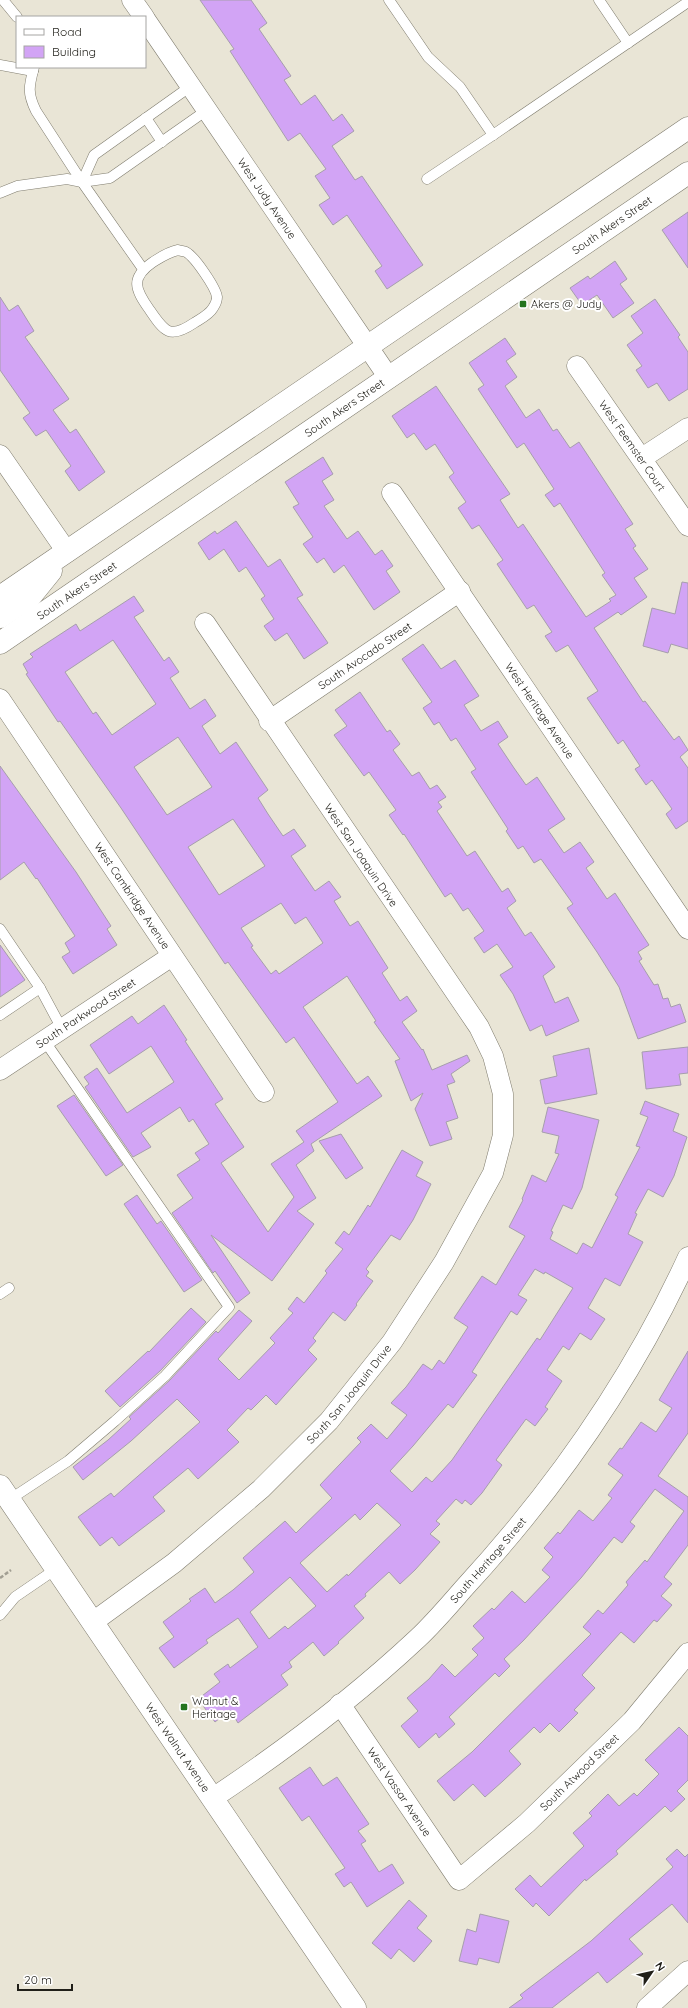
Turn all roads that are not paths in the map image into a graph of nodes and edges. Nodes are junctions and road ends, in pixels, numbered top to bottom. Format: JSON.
{"nodes":[{"id":1,"x":3,"y":0,"type":"edge"},
{"id":2,"x":132,"y":0,"type":"edge"},
{"id":3,"x":389,"y":0,"type":"edge"},
{"id":4,"x":599,"y":0,"type":"edge"},
{"id":5,"x":688,"y":2,"type":"edge"},
{"id":6,"x":16,"y":16,"type":"edge"},
{"id":7,"x":143,"y":16,"type":"edge"},
{"id":8,"x":146,"y":21,"type":"edge"},
{"id":9,"x":628,"y":43,"type":"junction"},
{"id":10,"x":0,"y":65,"type":"edge"},
{"id":11,"x":16,"y":67,"type":"edge"},
{"id":12,"x":34,"y":69,"type":"edge"},
{"id":13,"x":191,"y":86,"type":"junction"},
{"id":14,"x":207,"y":110,"type":"junction"},
{"id":15,"x":146,"y":118,"type":"junction"},
{"id":16,"x":688,"y":128,"type":"edge"},
{"id":17,"x":492,"y":135,"type":"junction"},
{"id":18,"x":162,"y":142,"type":"junction"},
{"id":19,"x":688,"y":173,"type":"edge"},
{"id":20,"x":427,"y":179,"type":"dead end"},
{"id":21,"x":82,"y":182,"type":"junction"},
{"id":22,"x":0,"y":193,"type":"edge"},
{"id":23,"x":143,"y":269,"type":"junction"},
{"id":24,"x":367,"y":347,"type":"junction"},
{"id":25,"x":577,"y":366,"type":"dead end"},
{"id":26,"x":389,"y":378,"type":"junction"},
{"id":27,"x":688,"y":428,"type":"edge"},
{"id":28,"x":0,"y":455,"type":"edge"},
{"id":29,"x":642,"y":458,"type":"junction"},
{"id":30,"x":392,"y":493,"type":"dead end"},
{"id":31,"x":688,"y":526,"type":"edge"},
{"id":32,"x":67,"y":552,"type":"junction"},
{"id":33,"x":460,"y":591,"type":"junction"},
{"id":34,"x":0,"y":597,"type":"edge"},
{"id":35,"x":0,"y":617,"type":"edge"},
{"id":36,"x":205,"y":623,"type":"dead end"},
{"id":37,"x":0,"y":643,"type":"edge"},
{"id":38,"x":0,"y":699,"type":"edge"},
{"id":39,"x":269,"y":720,"type":"junction"},
{"id":40,"x":0,"y":928,"type":"edge"},
{"id":41,"x":688,"y":929,"type":"edge"},
{"id":42,"x":172,"y":956,"type":"junction"},
{"id":43,"x":40,"y":988,"type":"junction"},
{"id":44,"x":0,"y":1015,"type":"edge"},
{"id":45,"x":62,"y":1029,"type":"junction"},
{"id":46,"x":44,"y":1040,"type":"junction"},
{"id":47,"x":0,"y":1070,"type":"edge"},
{"id":48,"x":264,"y":1092,"type":"dead end"},
{"id":49,"x":503,"y":1094,"type":"joint"},
{"id":50,"x":688,"y":1256,"type":"edge"},
{"id":51,"x":5,"y":1493,"type":"edge"},
{"id":52,"x":56,"y":1569,"type":"junction"},
{"id":53,"x":15,"y":1597,"type":"junction"},
{"id":54,"x":0,"y":1601,"type":"edge"},
{"id":55,"x":0,"y":1615,"type":"edge"},
{"id":56,"x":93,"y":1622,"type":"junction"},
{"id":57,"x":688,"y":1653,"type":"edge"},
{"id":58,"x":340,"y":1704,"type":"junction"},
{"id":59,"x":213,"y":1798,"type":"junction"},
{"id":60,"x":459,"y":1880,"type":"joint"},
{"id":61,"x":688,"y":1971,"type":"edge"},
{"id":62,"x":355,"y":2008,"type":"edge"},
{"id":63,"x":647,"y":2008,"type":"edge"}],
"edges":[{"from":1,"to":6,"type":"lane"},
{"from":2,"to":7,"type":"street","name":"West Judy Avenue"},
{"from":3,"to":17,"type":"lane"},
{"from":4,"to":9,"type":"lane"},
{"from":5,"to":9,"type":"lane"},
{"from":8,"to":13,"type":"street","name":"West Judy Avenue"},
{"from":9,"to":17,"type":"lane"},
{"from":10,"to":11,"type":"lane"},
{"from":12,"to":21,"type":"lane"},
{"from":13,"to":14,"type":"street","name":"West Judy Avenue"},
{"from":13,"to":15,"type":"lane"},
{"from":14,"to":18,"type":"lane"},
{"from":14,"to":24,"type":"street","name":"West Judy Avenue"},
{"from":15,"to":18,"type":"lane"},
{"from":15,"to":21,"type":"lane"},
{"from":16,"to":24,"type":"main road"},
{"from":17,"to":20,"type":"lane"},
{"from":18,"to":21,"type":"lane"},
{"from":19,"to":26,"type":"main road","name":"South Akers Street"},
{"from":21,"to":22,"type":"lane"},
{"from":21,"to":23,"type":"lane"},
{"from":23,"to":23,"type":"lane"},
{"from":24,"to":26,"type":"street","name":"West Judy Avenue"},
{"from":24,"to":32,"type":"main road"},
{"from":25,"to":29,"type":"street","name":"West Feemster Court"},
{"from":26,"to":37,"type":"main road","name":"South Akers Street"},
{"from":27,"to":29,"type":"street"},
{"from":28,"to":32,"type":"street"},
{"from":29,"to":31,"type":"street","name":"West Feemster Court"},
{"from":30,"to":33,"type":"street","name":"West Heritage Avenue"},
{"from":32,"to":34,"type":"main road"},
{"from":32,"to":35,"type":"main road"},
{"from":33,"to":39,"type":"street","name":"South Avocado Street"},
{"from":33,"to":41,"type":"street","name":"West Heritage Avenue"},
{"from":36,"to":39,"type":"street","name":"West San Joaquin Drive"},
{"from":38,"to":42,"type":"street","name":"West Cambridge Avenue"},
{"from":39,"to":49,"type":"street","name":"West San Joaquin Drive"},
{"from":40,"to":43,"type":"lane"},
{"from":42,"to":45,"type":"street","name":"South Parkwood Street"},
{"from":42,"to":48,"type":"street","name":"West Cambridge Avenue"},
{"from":43,"to":44,"type":"lane"},
{"from":43,"to":45,"type":"lane"},
{"from":45,"to":46,"type":"street","name":"South Parkwood Street"},
{"from":46,"to":47,"type":"street","name":"South Parkwood Street"},
{"from":46,"to":51,"type":"lane"},
{"from":49,"to":56,"type":"street","name":"South San Joaquin Drive"},
{"from":50,"to":58,"type":"street","name":"South Heritage Street"},
{"from":51,"to":52,"type":"main road","name":"West Walnut Avenue"},
{"from":52,"to":53,"type":"lane"},
{"from":52,"to":56,"type":"main road","name":"West Walnut Avenue"},
{"from":53,"to":54,"type":"lane"},
{"from":53,"to":55,"type":"lane"},
{"from":56,"to":59,"type":"main road","name":"West Walnut Avenue"},
{"from":57,"to":60,"type":"street","name":"South Atwood Street"},
{"from":58,"to":59,"type":"street","name":"South Heritage Street"},
{"from":58,"to":60,"type":"street","name":"West Vassar Avenue"},
{"from":59,"to":62,"type":"main road","name":"West Walnut Avenue"},
{"from":61,"to":63,"type":"street"}]}
